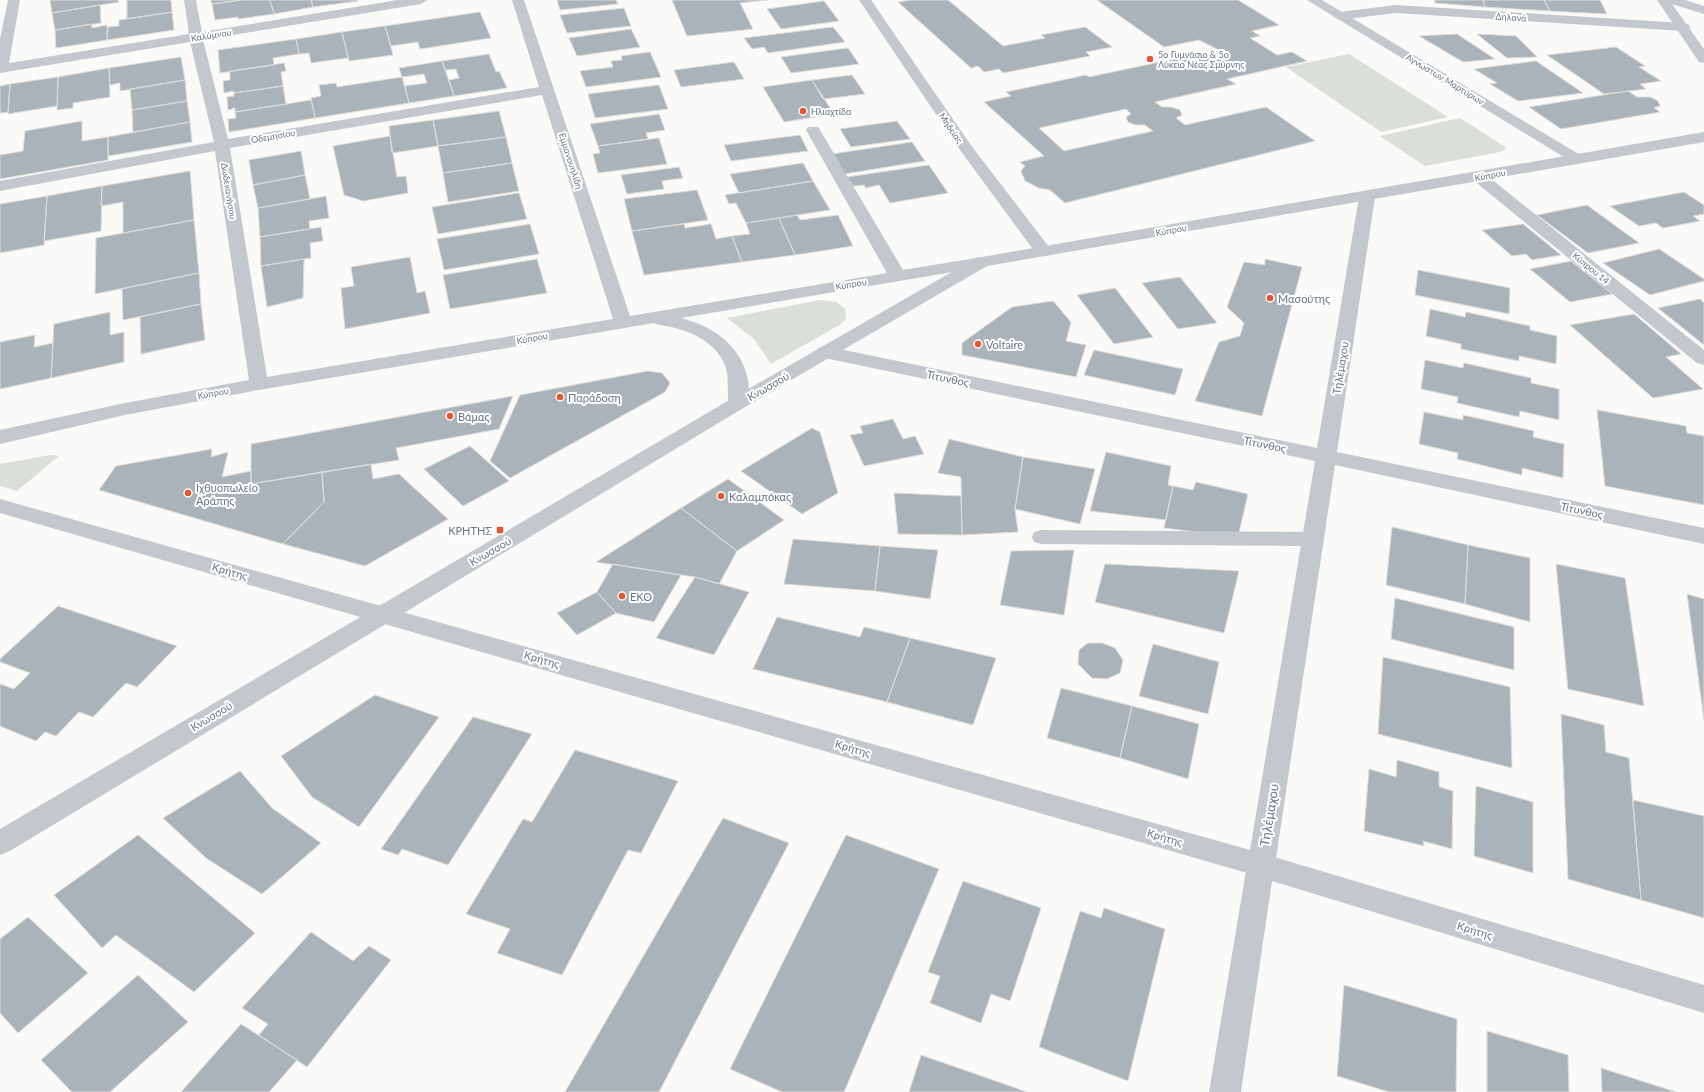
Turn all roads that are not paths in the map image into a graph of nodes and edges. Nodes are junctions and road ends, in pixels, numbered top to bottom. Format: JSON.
{"nodes":[{"id":1,"x":14,"y":0,"type":"edge"},
{"id":2,"x":190,"y":0,"type":"edge"},
{"id":3,"x":421,"y":0,"type":"edge"},
{"id":4,"x":518,"y":0,"type":"edge"},
{"id":5,"x":865,"y":0,"type":"edge"},
{"id":6,"x":1313,"y":0,"type":"edge"},
{"id":7,"x":1663,"y":0,"type":"edge"},
{"id":8,"x":1672,"y":0,"type":"edge"},
{"id":9,"x":1704,"y":10,"type":"edge"},
{"id":10,"x":1339,"y":16,"type":"junction"},
{"id":11,"x":1683,"y":27,"type":"junction"},
{"id":12,"x":196,"y":37,"type":"junction"},
{"id":13,"x":1704,"y":59,"type":"edge"},
{"id":14,"x":0,"y":69,"type":"edge"},
{"id":15,"x":547,"y":90,"type":"junction"},
{"id":16,"x":813,"y":130,"type":"dead end"},
{"id":17,"x":1704,"y":137,"type":"edge"},
{"id":18,"x":222,"y":145,"type":"junction"},
{"id":19,"x":1578,"y":159,"type":"junction"},
{"id":20,"x":1478,"y":177,"type":"junction"},
{"id":21,"x":0,"y":186,"type":"edge"},
{"id":22,"x":1367,"y":197,"type":"junction"},
{"id":23,"x":1043,"y":251,"type":"junction"},
{"id":24,"x":982,"y":262,"type":"junction"},
{"id":25,"x":898,"y":276,"type":"junction"},
{"id":26,"x":646,"y":318,"type":"junction"},
{"id":27,"x":624,"y":322,"type":"junction"},
{"id":28,"x":825,"y":352,"type":"junction"},
{"id":29,"x":1704,"y":359,"type":"edge"},
{"id":30,"x":260,"y":384,"type":"junction"},
{"id":31,"x":738,"y":403,"type":"junction"},
{"id":32,"x":0,"y":437,"type":"edge"},
{"id":33,"x":1326,"y":457,"type":"junction"},
{"id":34,"x":0,"y":506,"type":"edge"},
{"id":35,"x":1704,"y":536,"type":"edge"},
{"id":36,"x":1041,"y":537,"type":"dead end"},
{"id":37,"x":1312,"y":539,"type":"junction"},
{"id":38,"x":382,"y":614,"type":"junction"},
{"id":39,"x":0,"y":843,"type":"edge"},
{"id":40,"x":1261,"y":864,"type":"junction"},
{"id":41,"x":1704,"y":999,"type":"edge"},
{"id":42,"x":1225,"y":1092,"type":"edge"}],
"edges":[{"from":1,"to":14,"type":"street"},
{"from":2,"to":12,"type":"street","name":"Δωδεκανήσου"},
{"from":3,"to":12,"type":"street","name":"Καλύμνου"},
{"from":4,"to":15,"type":"street","name":"Εμμανουηλίδη"},
{"from":5,"to":23,"type":"street","name":"Μηδείας"},
{"from":6,"to":10,"type":"street","name":"Αγνώστων Μαρτύρων"},
{"from":7,"to":11,"type":"street"},
{"from":8,"to":9,"type":"street"},
{"from":10,"to":11,"type":"street","name":"Δηλανά"},
{"from":10,"to":19,"type":"street","name":"Αγνώστων Μαρτύρων"},
{"from":11,"to":13,"type":"street"},
{"from":12,"to":14,"type":"street","name":"Καλύμνου"},
{"from":12,"to":18,"type":"street","name":"Δωδεκανήσου"},
{"from":15,"to":18,"type":"street","name":"Οδεμησίου"},
{"from":15,"to":27,"type":"street","name":"Εμμανουηλίδη"},
{"from":16,"to":25,"type":"street"},
{"from":17,"to":19,"type":"street","name":"Κύπρου"},
{"from":18,"to":21,"type":"street","name":"Οδεμησίου"},
{"from":18,"to":30,"type":"street","name":"Δωδεκανήσου"},
{"from":19,"to":20,"type":"street","name":"Κύπρου"},
{"from":20,"to":22,"type":"street","name":"Κύπρου"},
{"from":20,"to":29,"type":"street","name":"Κύπρου 14"},
{"from":22,"to":23,"type":"street","name":"Κύπρου"},
{"from":22,"to":33,"type":"street","name":"Τηλέμαχου"},
{"from":23,"to":24,"type":"street","name":"Κύπρου"},
{"from":24,"to":25,"type":"street","name":"Κύπρου"},
{"from":24,"to":28,"type":"street","name":"Κνωσσού"},
{"from":25,"to":26,"type":"street","name":"Κύπρου"},
{"from":26,"to":27,"type":"street","name":"Κύπρου"},
{"from":26,"to":31,"type":"street"},
{"from":27,"to":30,"type":"street","name":"Κύπρου"},
{"from":28,"to":31,"type":"street","name":"Κνωσσού"},
{"from":28,"to":33,"type":"street","name":"Τίτυνθος"},
{"from":30,"to":32,"type":"street","name":"Κύπρου"},
{"from":31,"to":38,"type":"street","name":"Κνωσσού"},
{"from":33,"to":35,"type":"street","name":"Τίτυνθος"},
{"from":33,"to":37,"type":"street","name":"Τηλέμαχου"},
{"from":34,"to":38,"type":"street","name":"Κρήτης"},
{"from":36,"to":37,"type":"lane"},
{"from":37,"to":40,"type":"street","name":"Τηλέμαχου"},
{"from":38,"to":39,"type":"street","name":"Κνωσσού"},
{"from":38,"to":40,"type":"street","name":"Κρήτης"},
{"from":40,"to":41,"type":"street","name":"Κρήτης"},
{"from":40,"to":42,"type":"street","name":"Τηλέμαχου"}]}
